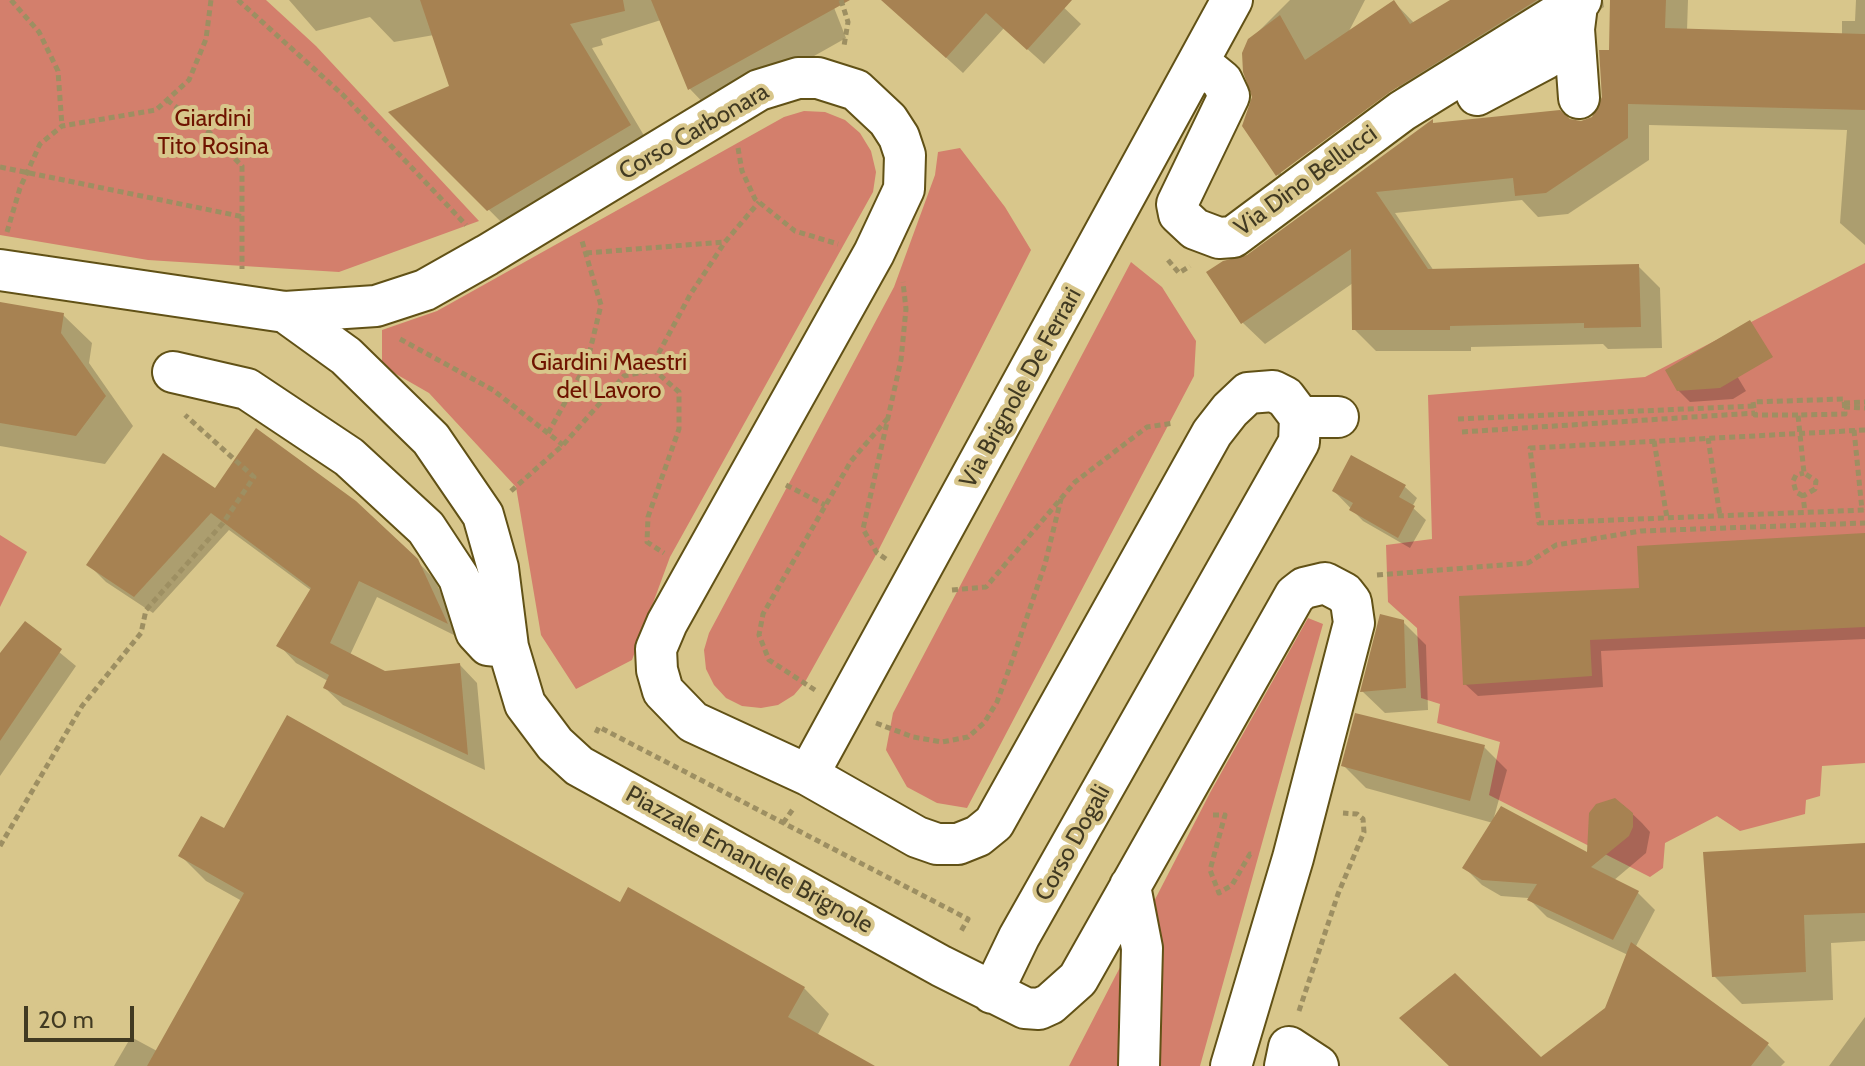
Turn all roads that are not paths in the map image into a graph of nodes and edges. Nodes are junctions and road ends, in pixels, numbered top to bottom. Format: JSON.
{"nodes":[{"id":1,"x":1232,"y":0,"type":"edge"},
{"id":2,"x":1577,"y":11,"type":"edge"},
{"id":3,"x":1200,"y":63,"type":"junction"},
{"id":4,"x":1477,"y":95,"type":"dead end"},
{"id":5,"x":1579,"y":98,"type":"dead end"},
{"id":6,"x":2,"y":256,"type":"edge"},
{"id":7,"x":285,"y":312,"type":"junction"},
{"id":8,"x":173,"y":372,"type":"road end"},
{"id":9,"x":508,"y":647,"type":"junction"},
{"id":10,"x":808,"y":775,"type":"junction"},
{"id":11,"x":1130,"y":886,"type":"junction"},
{"id":12,"x":992,"y":993,"type":"junction"},
{"id":13,"x":1139,"y":1066,"type":"edge"},
{"id":14,"x":1231,"y":1066,"type":"edge"}],
"edges":[{"from":1,"to":3,"type":"street","name":"Via Brignole De Ferrari"},
{"from":2,"to":3,"type":"street","name":"Via Dino Bellucci"},
{"from":2,"to":4,"type":"street"},
{"from":2,"to":5,"type":"street"},
{"from":3,"to":10,"type":"street","name":"Via Brignole De Ferrari"},
{"from":6,"to":7,"type":"street","name":"Corso Carbonara"},
{"from":7,"to":9,"type":"street"},
{"from":7,"to":10,"type":"street","name":"Corso Carbonara"},
{"from":8,"to":9,"type":"street"},
{"from":9,"to":12,"type":"street","name":"Piazzale Emanuele Brignole"},
{"from":10,"to":12,"type":"street","name":"Corso Dogali"},
{"from":11,"to":12,"type":"street"},
{"from":11,"to":13,"type":"street"},
{"from":11,"to":14,"type":"street"}]}
